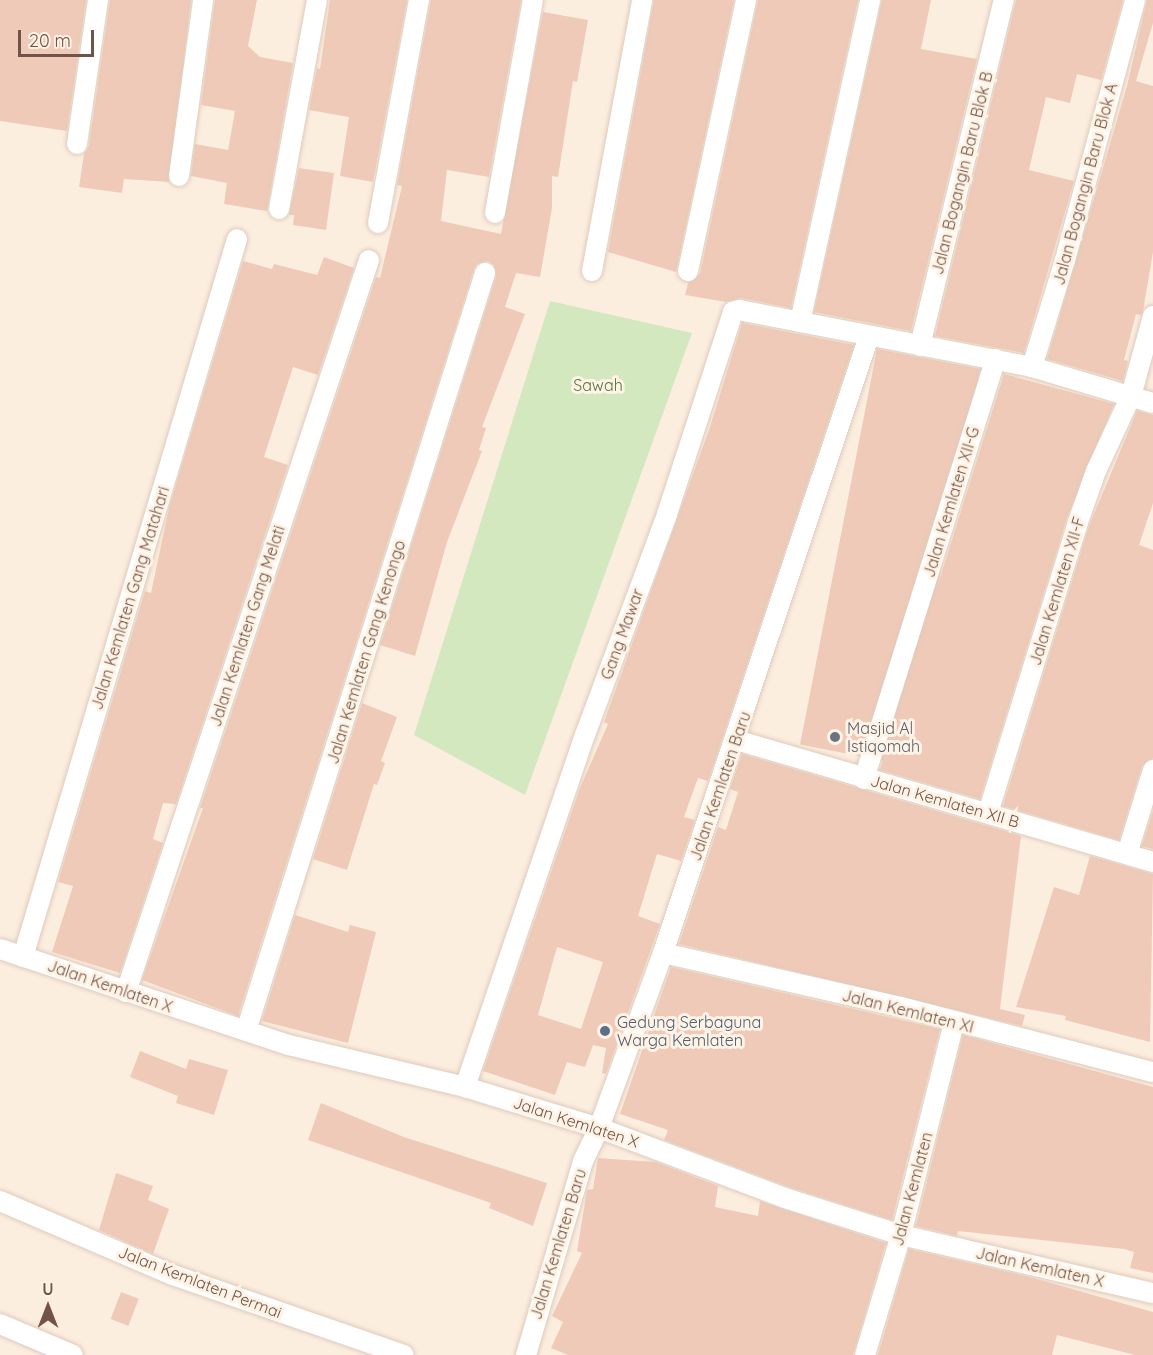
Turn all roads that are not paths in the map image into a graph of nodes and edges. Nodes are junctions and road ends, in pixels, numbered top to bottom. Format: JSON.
{"nodes":[{"id":1,"x":98,"y":0,"type":"edge"},
{"id":2,"x":203,"y":0,"type":"edge"},
{"id":3,"x":317,"y":0,"type":"edge"},
{"id":4,"x":418,"y":0,"type":"edge"},
{"id":5,"x":533,"y":0,"type":"edge"},
{"id":6,"x":642,"y":0,"type":"edge"},
{"id":7,"x":746,"y":0,"type":"edge"},
{"id":8,"x":870,"y":0,"type":"edge"},
{"id":9,"x":1004,"y":0,"type":"edge"},
{"id":10,"x":1136,"y":0,"type":"edge"},
{"id":11,"x":77,"y":144,"type":"dead end"},
{"id":12,"x":179,"y":176,"type":"dead end"},
{"id":13,"x":279,"y":208,"type":"dead end"},
{"id":14,"x":495,"y":213,"type":"dead end"},
{"id":15,"x":378,"y":223,"type":"dead end"},
{"id":16,"x":237,"y":239,"type":"dead end"},
{"id":17,"x":369,"y":260,"type":"dead end"},
{"id":18,"x":592,"y":271,"type":"dead end"},
{"id":19,"x":688,"y":271,"type":"dead end"},
{"id":20,"x":485,"y":273,"type":"dead end"},
{"id":21,"x":1153,"y":316,"type":"edge"},
{"id":22,"x":800,"y":322,"type":"junction"},
{"id":23,"x":869,"y":336,"type":"junction"},
{"id":24,"x":920,"y":346,"type":"junction"},
{"id":25,"x":996,"y":359,"type":"junction"},
{"id":26,"x":1032,"y":367,"type":"junction"},
{"id":27,"x":1131,"y":396,"type":"junction"},
{"id":28,"x":1153,"y":403,"type":"edge"},
{"id":29,"x":736,"y":740,"type":"junction"},
{"id":30,"x":1153,"y":770,"type":"edge"},
{"id":31,"x":864,"y":778,"type":"junction"},
{"id":32,"x":988,"y":813,"type":"junction"},
{"id":33,"x":1127,"y":854,"type":"junction"},
{"id":34,"x":1153,"y":862,"type":"edge"},
{"id":35,"x":0,"y":949,"type":"edge"},
{"id":36,"x":663,"y":953,"type":"junction"},
{"id":37,"x":23,"y":957,"type":"junction"},
{"id":38,"x":126,"y":992,"type":"junction"},
{"id":39,"x":954,"y":1022,"type":"junction"},
{"id":40,"x":246,"y":1031,"type":"junction"},
{"id":41,"x":1153,"y":1072,"type":"edge"},
{"id":42,"x":465,"y":1087,"type":"junction"},
{"id":43,"x":599,"y":1128,"type":"junction"},
{"id":44,"x":0,"y":1201,"type":"edge"},
{"id":45,"x":902,"y":1235,"type":"junction"},
{"id":46,"x":1153,"y":1293,"type":"edge"},
{"id":47,"x":0,"y":1324,"type":"edge"},
{"id":48,"x":73,"y":1355,"type":"edge"},
{"id":49,"x":404,"y":1355,"type":"edge"},
{"id":50,"x":526,"y":1355,"type":"edge"},
{"id":51,"x":864,"y":1355,"type":"edge"}],
"edges":[{"from":1,"to":11,"type":"street"},
{"from":2,"to":12,"type":"street"},
{"from":3,"to":13,"type":"street"},
{"from":4,"to":15,"type":"street"},
{"from":5,"to":14,"type":"street"},
{"from":6,"to":18,"type":"street"},
{"from":7,"to":19,"type":"street"},
{"from":8,"to":22,"type":"street"},
{"from":9,"to":24,"type":"street","name":"Jalan Bogangin Baru Blok B"},
{"from":10,"to":26,"type":"street","name":"Jalan Bogangin Baru Blok A"},
{"from":16,"to":37,"type":"street","name":"Jalan Kemlaten Gang Matahari"},
{"from":17,"to":38,"type":"street","name":"Jalan Kemlaten Gang Melati"},
{"from":20,"to":40,"type":"street","name":"Jalan Kemlaten Gang Kenongo"},
{"from":21,"to":27,"type":"street","name":"Jalan Kemlaten XII-F"},
{"from":22,"to":23,"type":"street","name":"Gang Mawar"},
{"from":22,"to":42,"type":"street","name":"Gang Mawar"},
{"from":23,"to":24,"type":"street"},
{"from":23,"to":29,"type":"street","name":"Jalan Kemlaten Baru"},
{"from":24,"to":25,"type":"street"},
{"from":25,"to":26,"type":"street"},
{"from":25,"to":31,"type":"street","name":"Jalan Kemlaten XII-G"},
{"from":26,"to":27,"type":"street"},
{"from":27,"to":28,"type":"street"},
{"from":27,"to":32,"type":"street","name":"Jalan Kemlaten XII-F"},
{"from":29,"to":31,"type":"street","name":"Jalan Kemlaten XII B"},
{"from":29,"to":36,"type":"street","name":"Jalan Kemlaten Baru"},
{"from":30,"to":33,"type":"street"},
{"from":31,"to":32,"type":"street","name":"Jalan Kemlaten XII B"},
{"from":32,"to":33,"type":"street","name":"Jalan Kemlaten XII B"},
{"from":33,"to":34,"type":"street","name":"Jalan Kemlaten XII B"},
{"from":35,"to":37,"type":"street","name":"Jalan Kemlaten X"},
{"from":36,"to":39,"type":"street","name":"Jalan Kemlaten XI"},
{"from":36,"to":43,"type":"street","name":"Jalan Kemlaten Baru"},
{"from":37,"to":38,"type":"street","name":"Jalan Kemlaten X"},
{"from":38,"to":40,"type":"street","name":"Jalan Kemlaten X"},
{"from":39,"to":41,"type":"street","name":"Jalan Kemlaten XI"},
{"from":39,"to":45,"type":"street","name":"Jalan Kemlaten"},
{"from":40,"to":42,"type":"street","name":"Jalan Kemlaten X"},
{"from":42,"to":43,"type":"street","name":"Jalan Kemlaten X"},
{"from":43,"to":45,"type":"street","name":"Jalan Kemlaten X"},
{"from":43,"to":50,"type":"street","name":"Jalan Kemlaten Baru"},
{"from":44,"to":49,"type":"street","name":"Jalan Kemlaten Permai"},
{"from":45,"to":46,"type":"street","name":"Jalan Kemlaten X"},
{"from":45,"to":51,"type":"street","name":"Jalan Kemlaten"},
{"from":47,"to":48,"type":"street"}]}
